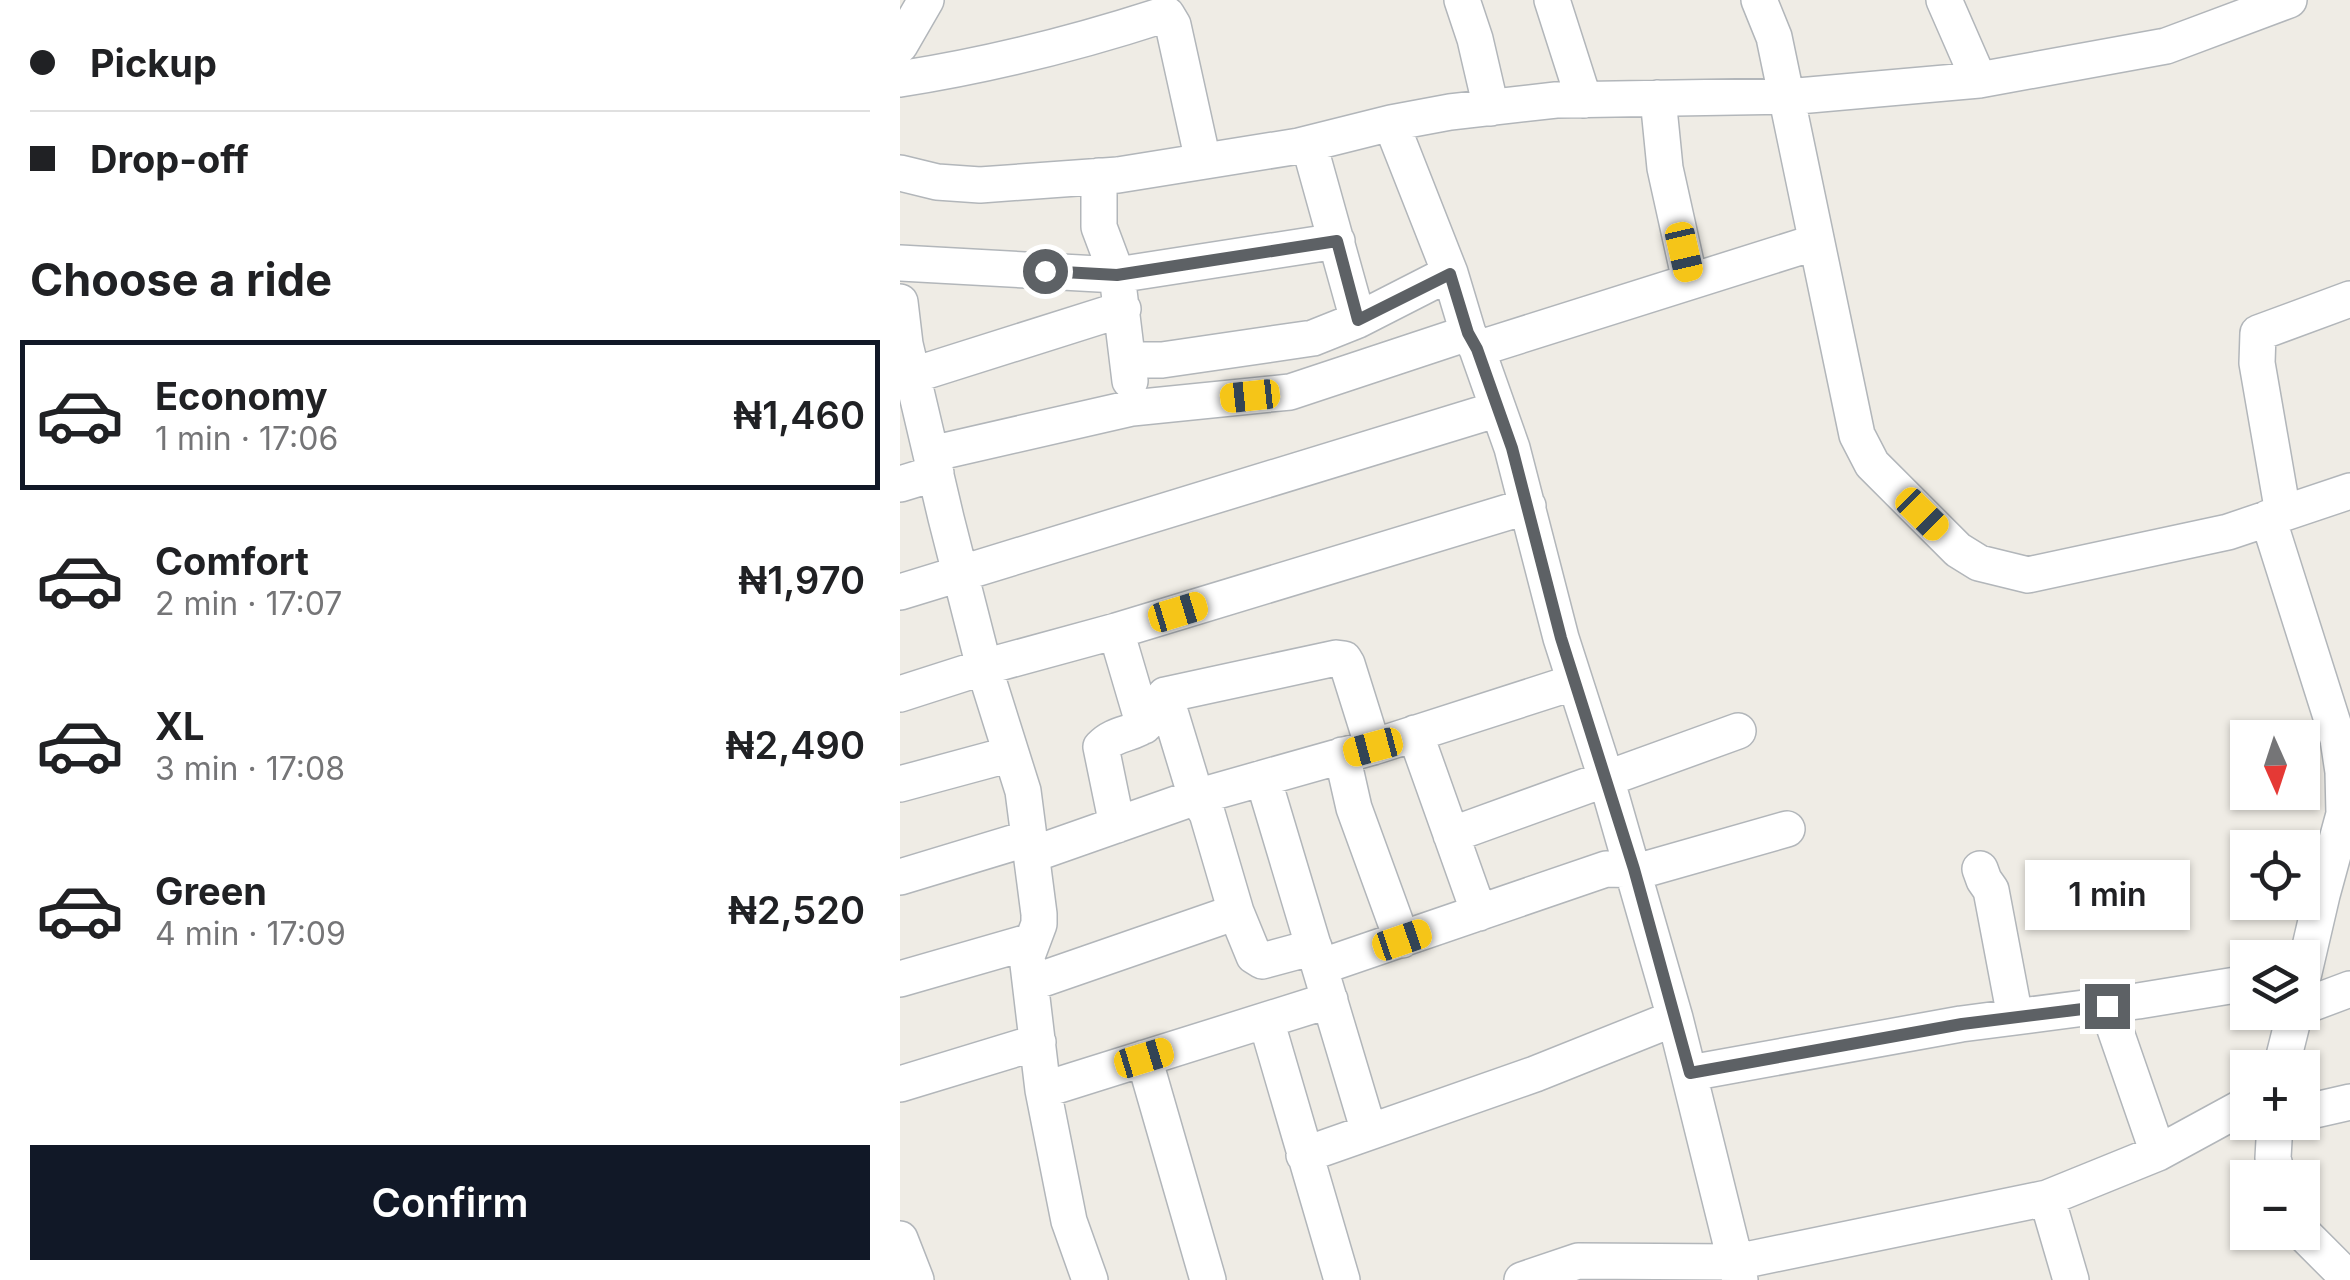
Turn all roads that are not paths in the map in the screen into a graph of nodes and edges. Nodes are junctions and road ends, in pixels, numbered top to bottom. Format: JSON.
{"nodes":[{"id":1,"x":926,"y":0,"type":"edge"},
{"id":2,"x":1462,"y":0,"type":"edge"},
{"id":3,"x":1552,"y":0,"type":"edge"},
{"id":4,"x":1758,"y":0,"type":"edge"},
{"id":5,"x":1944,"y":0,"type":"edge"},
{"id":6,"x":2289,"y":0,"type":"edge"},
{"id":7,"x":900,"y":45,"type":"edge"},
{"id":8,"x":900,"y":78,"type":"edge"},
{"id":9,"x":1979,"y":80,"type":"junction"},
{"id":10,"x":1786,"y":96,"type":"junction"},
{"id":11,"x":1658,"y":98,"type":"junction"},
{"id":12,"x":1584,"y":100,"type":"junction"},
{"id":13,"x":1491,"y":108,"type":"junction"},
{"id":14,"x":1391,"y":123,"type":"junction"},
{"id":15,"x":1309,"y":144,"type":"junction"},
{"id":16,"x":1203,"y":161,"type":"junction"},
{"id":17,"x":900,"y":173,"type":"edge"},
{"id":18,"x":1099,"y":176,"type":"junction"},
{"id":19,"x":1337,"y":241,"type":"junction"},
{"id":20,"x":1816,"y":242,"type":"junction"},
{"id":21,"x":900,"y":263,"type":"edge"},
{"id":22,"x":1450,"y":274,"type":"junction"},
{"id":23,"x":1690,"y":282,"type":"junction"},
{"id":24,"x":1120,"y":292,"type":"junction"},
{"id":25,"x":2350,"y":299,"type":"edge"},
{"id":26,"x":901,"y":318,"type":"edge"},
{"id":27,"x":1358,"y":320,"type":"junction"},
{"id":28,"x":1472,"y":341,"type":"junction"},
{"id":29,"x":1128,"y":360,"type":"junction"},
{"id":30,"x":914,"y":375,"type":"junction"},
{"id":31,"x":1132,"y":408,"type":"junction"},
{"id":32,"x":1498,"y":408,"type":"junction"},
{"id":33,"x":933,"y":464,"type":"junction"},
{"id":34,"x":900,"y":484,"type":"edge"},
{"id":35,"x":2350,"y":491,"type":"edge"},
{"id":36,"x":1528,"y":506,"type":"junction"},
{"id":37,"x":2275,"y":516,"type":"junction"},
{"id":38,"x":960,"y":572,"type":"junction"},
{"id":39,"x":900,"y":592,"type":"edge"},
{"id":40,"x":1116,"y":631,"type":"junction"},
{"id":41,"x":984,"y":666,"type":"junction"},
{"id":42,"x":1576,"y":682,"type":"junction"},
{"id":43,"x":900,"y":694,"type":"edge"},
{"id":44,"x":1165,"y":695,"type":"junction"},
{"id":45,"x":1144,"y":726,"type":"junction"},
{"id":46,"x":1738,"y":730,"type":"dead end"},
{"id":47,"x":1415,"y":734,"type":"junction"},
{"id":48,"x":1358,"y":751,"type":"junction"},
{"id":49,"x":1011,"y":754,"type":"junction"},
{"id":50,"x":1263,"y":778,"type":"junction"},
{"id":51,"x":1606,"y":778,"type":"junction"},
{"id":52,"x":900,"y":784,"type":"edge"},
{"id":53,"x":1196,"y":797,"type":"junction"},
{"id":54,"x":1117,"y":826,"type":"junction"},
{"id":55,"x":1787,"y":829,"type":"dead end"},
{"id":56,"x":1451,"y":834,"type":"junction"},
{"id":57,"x":1030,"y":846,"type":"junction"},
{"id":58,"x":1980,"y":868,"type":"dead end"},
{"id":59,"x":1634,"y":869,"type":"junction"},
{"id":60,"x":900,"y":877,"type":"edge"},
{"id":61,"x":1236,"y":912,"type":"junction"},
{"id":62,"x":1479,"y":913,"type":"junction"},
{"id":63,"x":1402,"y":940,"type":"junction"},
{"id":64,"x":2312,"y":940,"type":"edge"},
{"id":65,"x":1032,"y":941,"type":"junction"},
{"id":66,"x":1321,"y":971,"type":"junction"},
{"id":67,"x":900,"y":979,"type":"edge"},
{"id":68,"x":1031,"y":983,"type":"junction"},
{"id":69,"x":2230,"y":987,"type":"edge"},
{"id":70,"x":2350,"y":989,"type":"edge"},
{"id":71,"x":2320,"y":1000,"type":"edge"},
{"id":72,"x":2107,"y":1006,"type":"junction"},
{"id":73,"x":2016,"y":1017,"type":"junction"},
{"id":74,"x":1675,"y":1018,"type":"junction"},
{"id":75,"x":1266,"y":1020,"type":"junction"},
{"id":76,"x":1038,"y":1042,"type":"junction"},
{"id":77,"x":1144,"y":1058,"type":"junction"},
{"id":78,"x":1690,"y":1073,"type":"junction"},
{"id":79,"x":900,"y":1084,"type":"edge"},
{"id":80,"x":1043,"y":1090,"type":"junction"},
{"id":81,"x":2350,"y":1102,"type":"edge"},
{"id":82,"x":2320,"y":1110,"type":"edge"},
{"id":83,"x":2230,"y":1114,"type":"edge"},
{"id":84,"x":1370,"y":1132,"type":"junction"},
{"id":85,"x":2158,"y":1153,"type":"junction"},
{"id":86,"x":1304,"y":1155,"type":"junction"},
{"id":87,"x":2047,"y":1198,"type":"junction"},
{"id":88,"x":2320,"y":1250,"type":"edge"},
{"id":89,"x":1738,"y":1271,"type":"edge"},
{"id":90,"x":1090,"y":1280,"type":"edge"},
{"id":91,"x":1208,"y":1280,"type":"edge"},
{"id":92,"x":1342,"y":1280,"type":"edge"},
{"id":93,"x":1522,"y":1280,"type":"edge"},
{"id":94,"x":2070,"y":1280,"type":"edge"},
{"id":95,"x":2350,"y":1280,"type":"edge"}],
"edges":[{"from":1,"to":7,"type":"street"},
{"from":2,"to":13,"type":"street"},
{"from":3,"to":12,"type":"street"},
{"from":4,"to":10,"type":"street"},
{"from":5,"to":9,"type":"street"},
{"from":6,"to":9,"type":"street"},
{"from":8,"to":16,"type":"street"},
{"from":9,"to":10,"type":"street"},
{"from":10,"to":11,"type":"street"},
{"from":10,"to":20,"type":"street"},
{"from":11,"to":12,"type":"street"},
{"from":11,"to":23,"type":"street"},
{"from":12,"to":13,"type":"street"},
{"from":13,"to":14,"type":"street"},
{"from":14,"to":15,"type":"street"},
{"from":14,"to":22,"type":"street"},
{"from":15,"to":16,"type":"street"},
{"from":15,"to":19,"type":"street"},
{"from":16,"to":18,"type":"street"},
{"from":17,"to":18,"type":"street"},
{"from":18,"to":24,"type":"street"},
{"from":19,"to":24,"type":"street"},
{"from":19,"to":27,"type":"street"},
{"from":20,"to":23,"type":"street"},
{"from":20,"to":37,"type":"street"},
{"from":21,"to":24,"type":"street"},
{"from":22,"to":27,"type":"street"},
{"from":22,"to":28,"type":"street"},
{"from":23,"to":28,"type":"street"},
{"from":24,"to":29,"type":"street"},
{"from":24,"to":30,"type":"street"},
{"from":25,"to":37,"type":"street"},
{"from":26,"to":30,"type":"street"},
{"from":27,"to":29,"type":"street"},
{"from":28,"to":31,"type":"street"},
{"from":28,"to":32,"type":"street"},
{"from":29,"to":31,"type":"street"},
{"from":30,"to":33,"type":"street"},
{"from":31,"to":33,"type":"street"},
{"from":32,"to":36,"type":"street"},
{"from":32,"to":38,"type":"street"},
{"from":33,"to":34,"type":"street"},
{"from":33,"to":38,"type":"street"},
{"from":35,"to":37,"type":"street"},
{"from":36,"to":40,"type":"street"},
{"from":36,"to":42,"type":"street"},
{"from":37,"to":64,"type":"street"},
{"from":38,"to":39,"type":"street"},
{"from":38,"to":41,"type":"street"},
{"from":40,"to":41,"type":"street"},
{"from":40,"to":45,"type":"street"},
{"from":41,"to":43,"type":"street"},
{"from":41,"to":49,"type":"street"},
{"from":42,"to":47,"type":"street"},
{"from":42,"to":51,"type":"street"},
{"from":44,"to":45,"type":"street"},
{"from":44,"to":48,"type":"street"},
{"from":44,"to":53,"type":"street"},
{"from":45,"to":54,"type":"street"},
{"from":46,"to":51,"type":"street"},
{"from":47,"to":48,"type":"street"},
{"from":47,"to":56,"type":"street"},
{"from":48,"to":50,"type":"street"},
{"from":48,"to":63,"type":"street"},
{"from":49,"to":52,"type":"street"},
{"from":49,"to":57,"type":"street"},
{"from":50,"to":53,"type":"street"},
{"from":50,"to":66,"type":"street"},
{"from":51,"to":56,"type":"street"},
{"from":51,"to":59,"type":"street"},
{"from":53,"to":54,"type":"street"},
{"from":53,"to":61,"type":"street"},
{"from":54,"to":57,"type":"street"},
{"from":55,"to":59,"type":"street"},
{"from":56,"to":62,"type":"street"},
{"from":57,"to":60,"type":"street"},
{"from":57,"to":65,"type":"street"},
{"from":58,"to":73,"type":"street"},
{"from":59,"to":62,"type":"street"},
{"from":59,"to":74,"type":"street"},
{"from":61,"to":66,"type":"street"},
{"from":61,"to":68,"type":"street"},
{"from":62,"to":63,"type":"street"},
{"from":63,"to":66,"type":"street"},
{"from":65,"to":67,"type":"street"},
{"from":65,"to":68,"type":"street"},
{"from":66,"to":75,"type":"street"},
{"from":66,"to":84,"type":"street"},
{"from":68,"to":76,"type":"street"},
{"from":69,"to":72,"type":"street"},
{"from":70,"to":71,"type":"street"},
{"from":72,"to":73,"type":"street"},
{"from":72,"to":85,"type":"street"},
{"from":73,"to":78,"type":"street"},
{"from":74,"to":78,"type":"street"},
{"from":74,"to":84,"type":"street"},
{"from":75,"to":77,"type":"street"},
{"from":75,"to":86,"type":"street"},
{"from":76,"to":79,"type":"street"},
{"from":76,"to":80,"type":"street"},
{"from":77,"to":80,"type":"street"},
{"from":77,"to":91,"type":"street"},
{"from":78,"to":89,"type":"street"},
{"from":80,"to":90,"type":"street"},
{"from":81,"to":82,"type":"street"},
{"from":83,"to":85,"type":"street"},
{"from":84,"to":86,"type":"street"},
{"from":85,"to":87,"type":"street"},
{"from":86,"to":92,"type":"street"},
{"from":87,"to":89,"type":"street"},
{"from":87,"to":94,"type":"street"},
{"from":88,"to":95,"type":"street"},
{"from":89,"to":93,"type":"street"}]}
